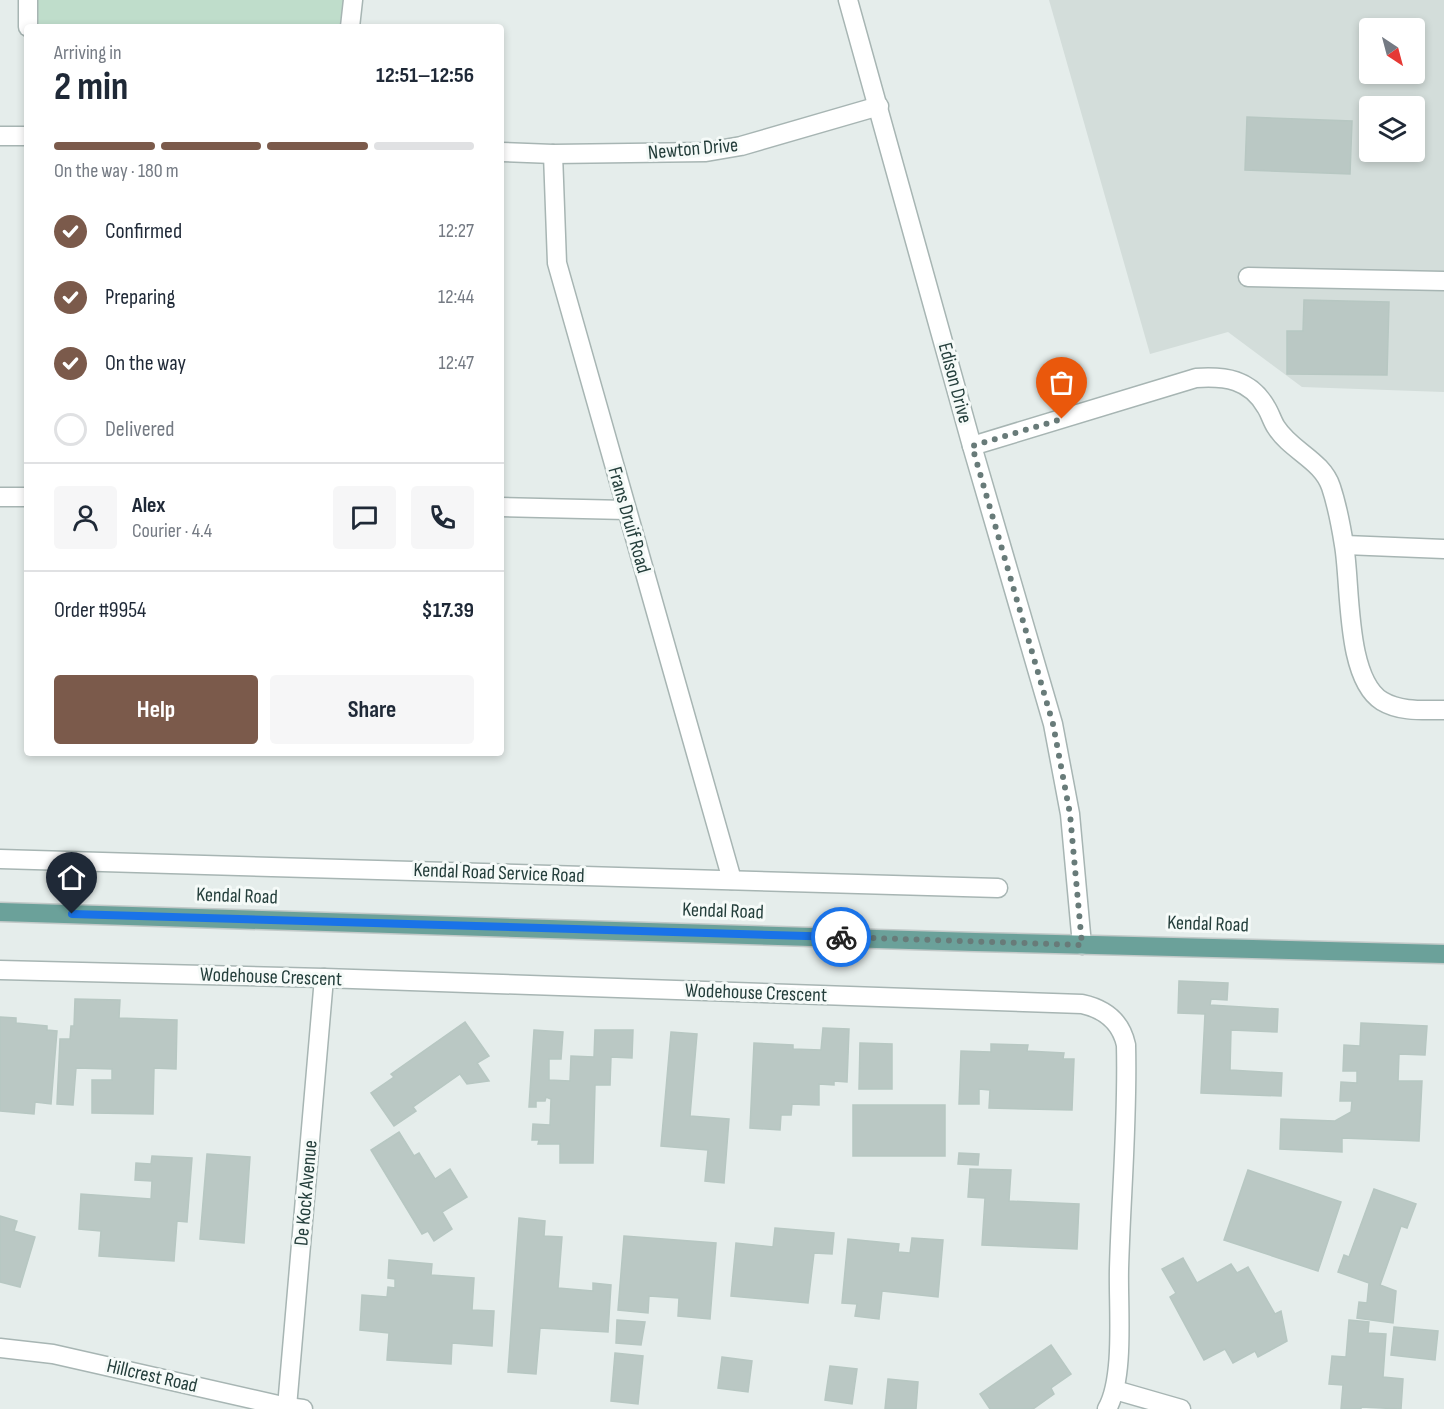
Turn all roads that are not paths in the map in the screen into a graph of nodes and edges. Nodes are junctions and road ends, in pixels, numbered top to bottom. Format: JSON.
{"nodes":[{"id":1,"x":28,"y":0,"type":"edge"},
{"id":2,"x":353,"y":0,"type":"edge"},
{"id":3,"x":849,"y":0,"type":"edge"},
{"id":4,"x":28,"y":24,"type":"edge"},
{"id":5,"x":350,"y":24,"type":"edge"},
{"id":6,"x":879,"y":106,"type":"junction"},
{"id":7,"x":0,"y":136,"type":"edge"},
{"id":8,"x":24,"y":136,"type":"edge"},
{"id":9,"x":504,"y":152,"type":"edge"},
{"id":10,"x":553,"y":154,"type":"junction"},
{"id":11,"x":1248,"y":277,"type":"dead end"},
{"id":12,"x":1444,"y":281,"type":"edge"},
{"id":13,"x":972,"y":446,"type":"junction"},
{"id":14,"x":0,"y":496,"type":"edge"},
{"id":15,"x":24,"y":497,"type":"edge"},
{"id":16,"x":504,"y":507,"type":"edge"},
{"id":17,"x":626,"y":510,"type":"junction"},
{"id":18,"x":1344,"y":545,"type":"junction"},
{"id":19,"x":1444,"y":549,"type":"edge"},
{"id":20,"x":1444,"y":710,"type":"edge"},
{"id":21,"x":0,"y":859,"type":"edge"},
{"id":22,"x":732,"y":880,"type":"junction"},
{"id":23,"x":998,"y":888,"type":"dead end"},
{"id":24,"x":0,"y":912,"type":"edge"},
{"id":25,"x":1082,"y":945,"type":"junction"},
{"id":26,"x":1444,"y":954,"type":"edge"},
{"id":27,"x":0,"y":970,"type":"edge"},
{"id":28,"x":324,"y":978,"type":"junction"},
{"id":29,"x":0,"y":1348,"type":"edge"},
{"id":30,"x":1115,"y":1390,"type":"junction"},
{"id":31,"x":295,"y":1408,"type":"edge"},
{"id":32,"x":1107,"y":1409,"type":"edge"},
{"id":33,"x":1180,"y":1409,"type":"edge"}],
"edges":[{"from":1,"to":4,"type":"street"},
{"from":2,"to":5,"type":"street"},
{"from":3,"to":6,"type":"street","name":"Edison Drive"},
{"from":6,"to":10,"type":"street","name":"Newton Drive"},
{"from":6,"to":13,"type":"street","name":"Edison Drive"},
{"from":7,"to":8,"type":"street"},
{"from":9,"to":10,"type":"street","name":"Newton Drive"},
{"from":10,"to":17,"type":"street","name":"Frans Druif Road"},
{"from":11,"to":12,"type":"street"},
{"from":13,"to":18,"type":"street"},
{"from":13,"to":25,"type":"street","name":"Edison Drive"},
{"from":14,"to":15,"type":"street"},
{"from":16,"to":17,"type":"street"},
{"from":17,"to":22,"type":"street","name":"Frans Druif Road"},
{"from":18,"to":19,"type":"street"},
{"from":18,"to":20,"type":"street"},
{"from":21,"to":22,"type":"street","name":"Kendal Road Service Road"},
{"from":22,"to":23,"type":"street","name":"Kendal Road Service Road"},
{"from":24,"to":25,"type":"main road","name":"Kendal Road"},
{"from":25,"to":26,"type":"main road","name":"Kendal Road"},
{"from":27,"to":28,"type":"street","name":"Wodehouse Crescent"},
{"from":28,"to":30,"type":"street","name":"Wodehouse Crescent"},
{"from":28,"to":31,"type":"street","name":"De Kock Avenue"},
{"from":29,"to":31,"type":"street","name":"Hillcrest Road"},
{"from":30,"to":32,"type":"street","name":"Wodehouse Crescent"},
{"from":30,"to":33,"type":"street"}]}
